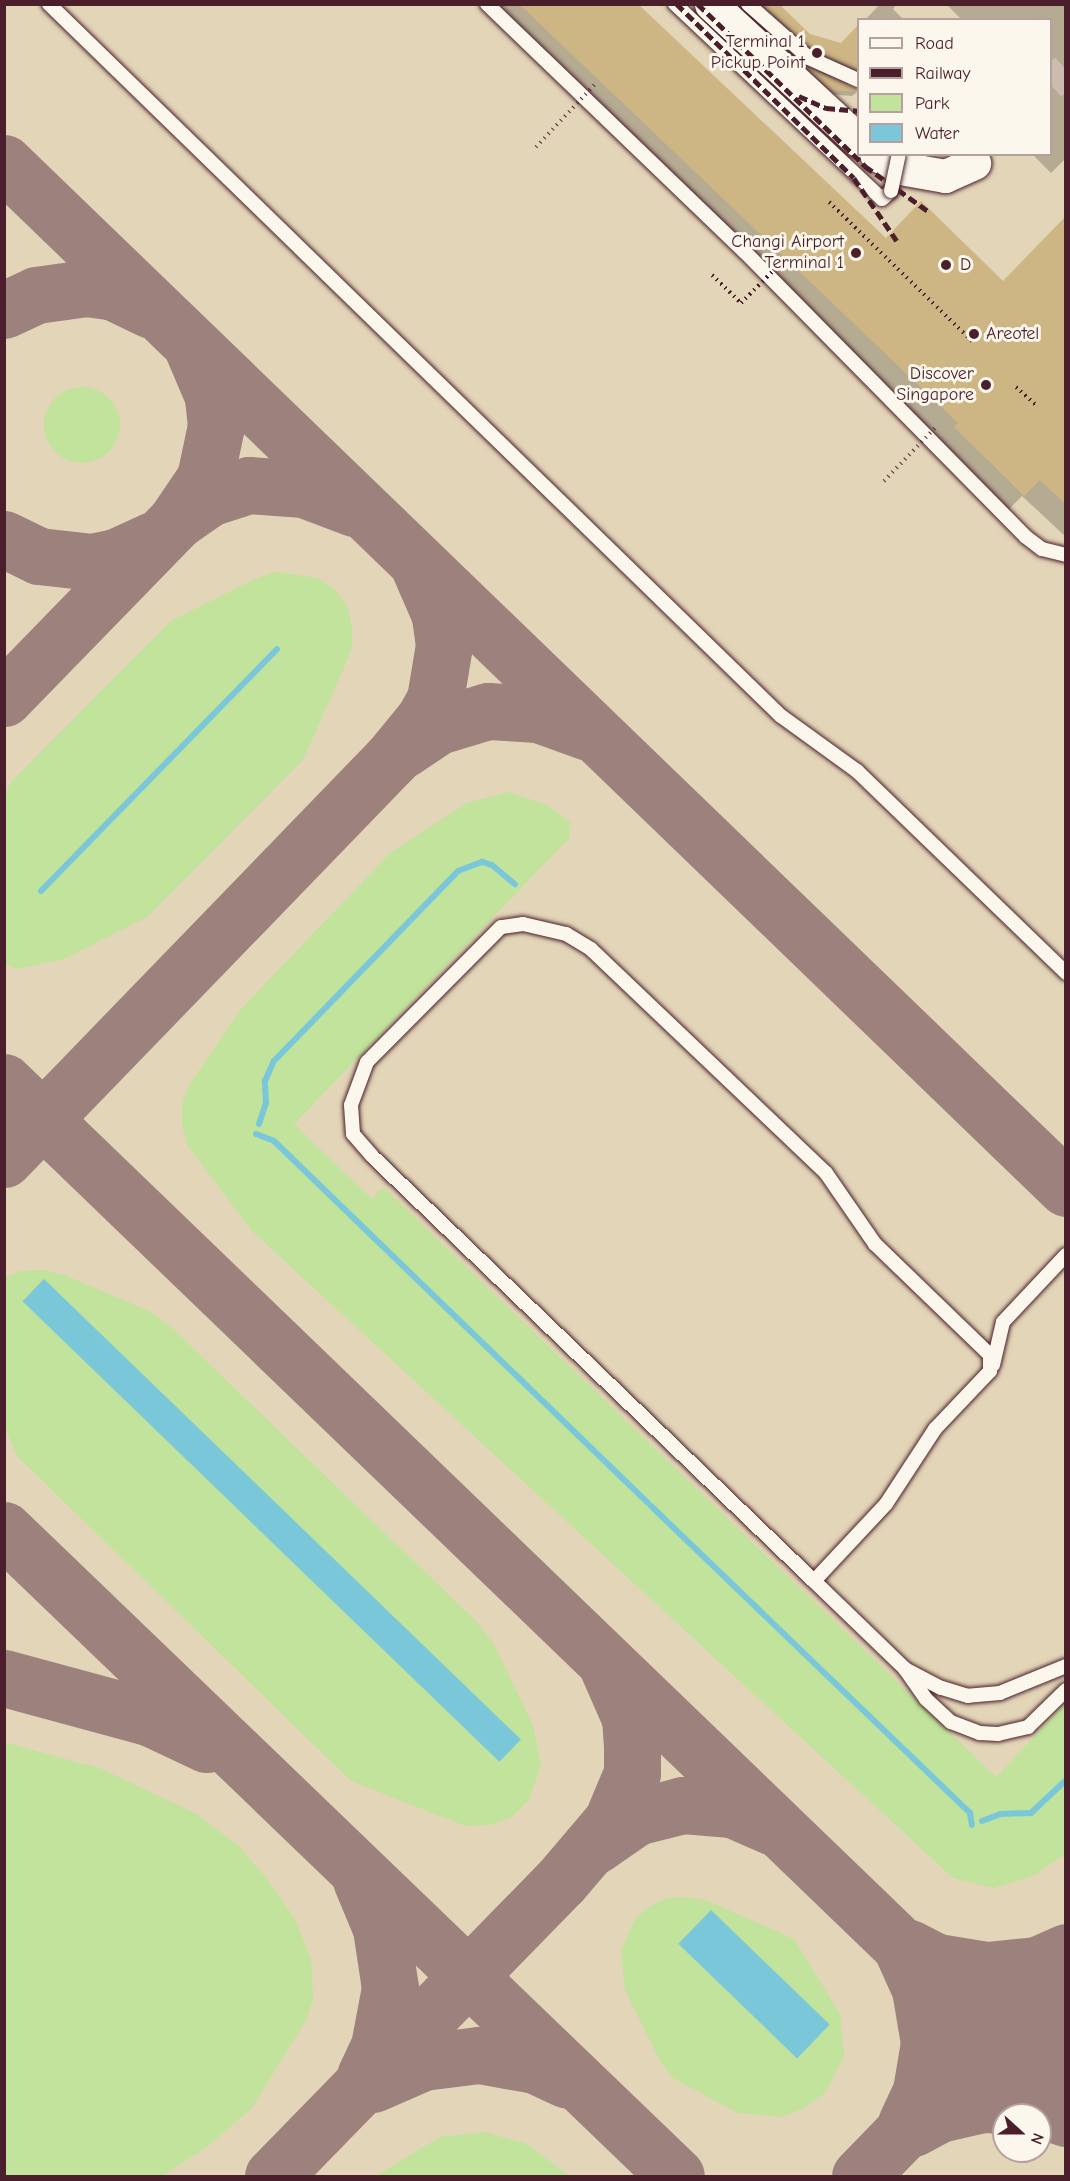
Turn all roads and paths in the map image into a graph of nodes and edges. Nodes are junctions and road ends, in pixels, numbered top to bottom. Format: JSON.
{"nodes":[{"id":1,"x":49,"y":4,"type":"edge"},
{"id":2,"x":487,"y":4,"type":"edge"},
{"id":3,"x":675,"y":4,"type":"edge"},
{"id":4,"x":711,"y":4,"type":"edge"},
{"id":5,"x":748,"y":4,"type":"edge"},
{"id":6,"x":857,"y":80,"type":"edge"},
{"id":7,"x":596,"y":83,"type":"dead end"},
{"id":8,"x":857,"y":139,"type":"edge"},
{"id":9,"x":536,"y":147,"type":"dead end"},
{"id":10,"x":891,"y":156,"type":"edge"},
{"id":11,"x":974,"y":163,"type":"dead end"},
{"id":12,"x":829,"y":202,"type":"dead end"},
{"id":13,"x":774,"y":270,"type":"dead end"},
{"id":14,"x":712,"y":275,"type":"dead end"},
{"id":15,"x":973,"y":342,"type":"dead end"},
{"id":16,"x":1016,"y":387,"type":"dead end"},
{"id":17,"x":1037,"y":406,"type":"dead end"},
{"id":18,"x":934,"y":428,"type":"dead end"},
{"id":19,"x":884,"y":482,"type":"dead end"},
{"id":20,"x":1065,"y":555,"type":"edge"},
{"id":21,"x":1065,"y":973,"type":"edge"},
{"id":22,"x":1065,"y":1255,"type":"edge"},
{"id":23,"x":990,"y":1371,"type":"junction"},
{"id":24,"x":814,"y":1581,"type":"junction"},
{"id":25,"x":1065,"y":1666,"type":"edge"},
{"id":26,"x":905,"y":1669,"type":"junction"},
{"id":27,"x":1065,"y":1690,"type":"edge"}],
"edges":[{"from":1,"to":21,"type":"lane"},
{"from":2,"to":20,"type":"lane"},
{"from":3,"to":10,"type":"lane","bridge":true},
{"from":4,"to":8,"type":"main road"},
{"from":5,"to":6,"type":"lane"},
{"from":7,"to":9,"type":"path","bridge":true},
{"from":10,"to":11,"type":"main road"},
{"from":12,"to":15,"type":"path"},
{"from":13,"to":14,"type":"path","bridge":true},
{"from":16,"to":17,"type":"path"},
{"from":18,"to":19,"type":"path","bridge":true},
{"from":22,"to":23,"type":"lane"},
{"from":23,"to":24,"type":"lane"},
{"from":23,"to":24,"type":"lane"},
{"from":24,"to":26,"type":"lane"},
{"from":25,"to":26,"type":"lane"},
{"from":26,"to":27,"type":"lane"}]}
